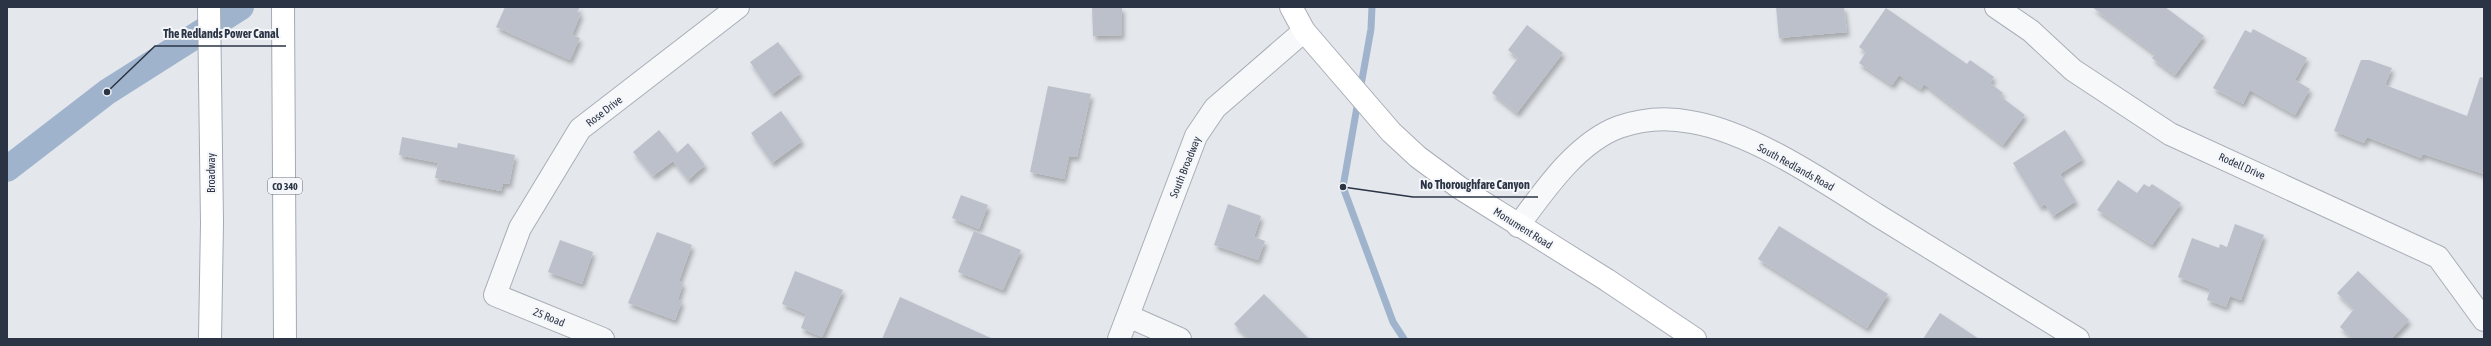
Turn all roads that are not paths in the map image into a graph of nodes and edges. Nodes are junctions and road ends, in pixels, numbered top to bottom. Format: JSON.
{"nodes":[{"id":1,"x":209,"y":7,"type":"edge"},
{"id":2,"x":283,"y":7,"type":"edge"},
{"id":3,"x":738,"y":7,"type":"edge"},
{"id":4,"x":1291,"y":7,"type":"edge"},
{"id":5,"x":1996,"y":7,"type":"edge"},
{"id":6,"x":1304,"y":31,"type":"junction"},
{"id":7,"x":1518,"y":226,"type":"junction"},
{"id":8,"x":495,"y":295,"type":"joint"},
{"id":9,"x":1128,"y":316,"type":"junction"},
{"id":10,"x":2484,"y":320,"type":"edge"},
{"id":11,"x":210,"y":339,"type":"edge"},
{"id":12,"x":285,"y":339,"type":"edge"},
{"id":13,"x":603,"y":339,"type":"edge"},
{"id":14,"x":1120,"y":339,"type":"edge"},
{"id":15,"x":1180,"y":339,"type":"edge"},
{"id":16,"x":1695,"y":339,"type":"edge"},
{"id":17,"x":2078,"y":339,"type":"edge"}],
"edges":[{"from":1,"to":11,"type":"main road","name":"Broadway"},
{"from":2,"to":12,"type":"main road","number":"CO 340"},
{"from":3,"to":8,"type":"street","name":"Rose Drive"},
{"from":4,"to":6,"type":"main road","name":"Monument Road"},
{"from":5,"to":10,"type":"street","name":"Rodell Drive"},
{"from":6,"to":7,"type":"main road","name":"Monument Road"},
{"from":6,"to":9,"type":"street","name":"South Broadway"},
{"from":7,"to":16,"type":"main road","name":"Monument Road"},
{"from":7,"to":17,"type":"street","name":"South Redlands Road"},
{"from":8,"to":13,"type":"street","name":"25 Road"},
{"from":9,"to":14,"type":"street","name":"South Broadway"},
{"from":9,"to":15,"type":"street"}]}
